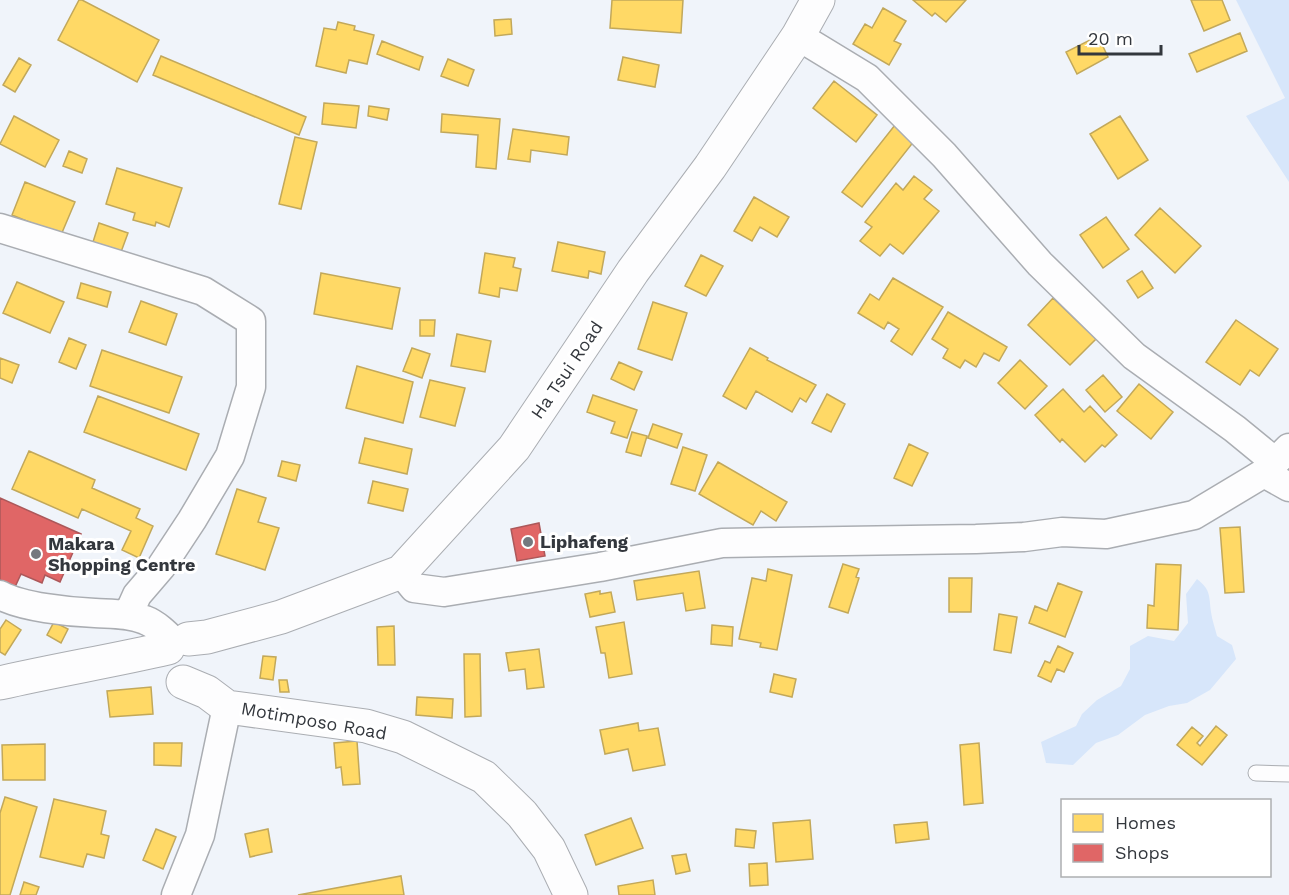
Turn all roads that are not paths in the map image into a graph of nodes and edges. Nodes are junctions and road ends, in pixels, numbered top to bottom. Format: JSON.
{"nodes":[{"id":1,"x":818,"y":0,"type":"edge"},
{"id":2,"x":798,"y":36,"type":"junction"},
{"id":3,"x":0,"y":228,"type":"edge"},
{"id":4,"x":1276,"y":461,"type":"edge"},
{"id":5,"x":1289,"y":487,"type":"edge"},
{"id":6,"x":401,"y":572,"type":"junction"},
{"id":7,"x":0,"y":595,"type":"edge"},
{"id":8,"x":128,"y":615,"type":"junction"},
{"id":9,"x":192,"y":668,"type":"junction"},
{"id":10,"x":0,"y":682,"type":"edge"},
{"id":11,"x":1256,"y":773,"type":"dead end"},
{"id":12,"x":1289,"y":774,"type":"edge"},
{"id":13,"x":176,"y":895,"type":"edge"},
{"id":14,"x":571,"y":895,"type":"edge"}],
"edges":[{"from":1,"to":2,"type":"street","name":"Ha Tsui Road"},
{"from":2,"to":4,"type":"street"},
{"from":2,"to":6,"type":"street","name":"Ha Tsui Road"},
{"from":3,"to":8,"type":"street"},
{"from":4,"to":5,"type":"street"},
{"from":4,"to":6,"type":"street"},
{"from":6,"to":9,"type":"street","name":"Ha Tsui Road"},
{"from":7,"to":8,"type":"street"},
{"from":8,"to":9,"type":"street"},
{"from":9,"to":10,"type":"street"},
{"from":9,"to":13,"type":"street"},
{"from":9,"to":14,"type":"street","name":"Motimposo Road"},
{"from":11,"to":12,"type":"lane"}]}
